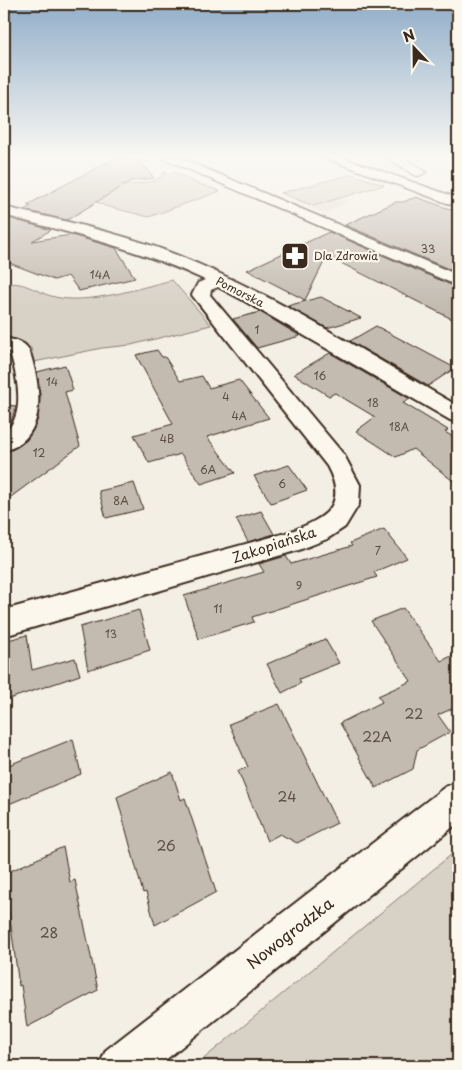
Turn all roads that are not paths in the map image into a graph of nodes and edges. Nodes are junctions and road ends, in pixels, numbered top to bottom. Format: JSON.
{"nodes":[{"id":1,"x":286,"y":207,"type":"edge"},
{"id":2,"x":4,"y":211,"type":"edge"},
{"id":3,"x":217,"y":281,"type":"junction"},
{"id":4,"x":458,"y":281,"type":"edge"},
{"id":5,"x":4,"y":344,"type":"edge"},
{"id":6,"x":458,"y":415,"type":"edge"},
{"id":7,"x":4,"y":443,"type":"edge"},
{"id":8,"x":4,"y":623,"type":"edge"},
{"id":9,"x":458,"y":800,"type":"edge"},
{"id":10,"x":122,"y":1066,"type":"edge"}],
"edges":[{"from":1,"to":4,"type":"main road"},
{"from":2,"to":3,"type":"street","name":"Pomorska"},
{"from":3,"to":6,"type":"street","name":"Pomorska"},
{"from":3,"to":8,"type":"street","name":"Zakopiańska"},
{"from":5,"to":7,"type":"street"},
{"from":9,"to":10,"type":"street","name":"Nowogrodzka"}]}
